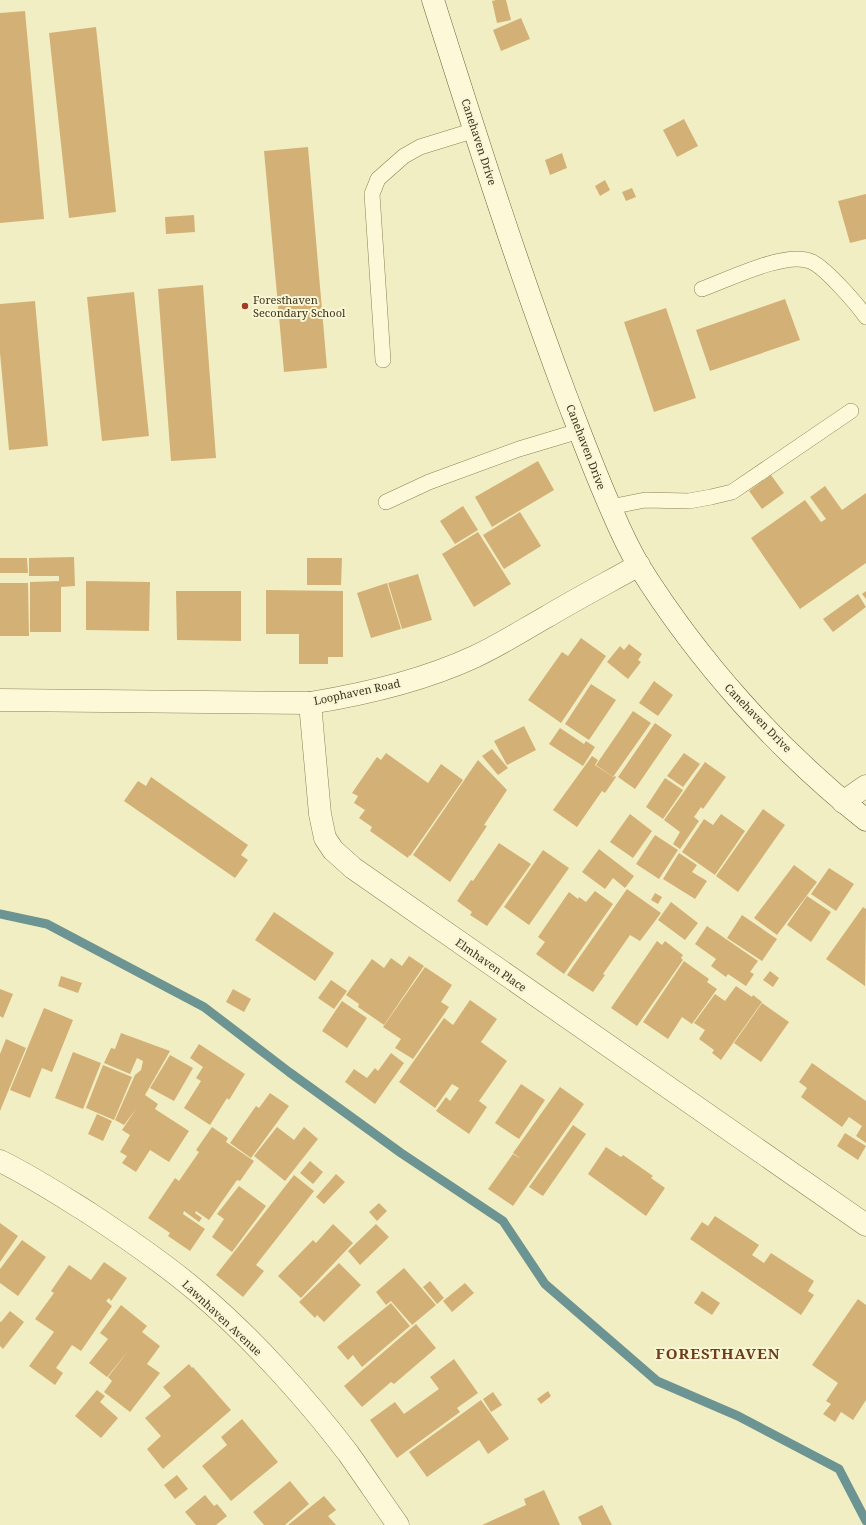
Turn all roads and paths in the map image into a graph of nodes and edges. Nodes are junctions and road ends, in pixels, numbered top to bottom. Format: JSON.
{"nodes":[{"id":1,"x":433,"y":0,"type":"edge"},
{"id":2,"x":474,"y":130,"type":"junction"},
{"id":3,"x":702,"y":289,"type":"dead end"},
{"id":4,"x":866,"y":317,"type":"edge"},
{"id":5,"x":383,"y":360,"type":"dead end"},
{"id":6,"x":851,"y":411,"type":"dead end"},
{"id":7,"x":579,"y":431,"type":"junction"},
{"id":8,"x":386,"y":502,"type":"dead end"},
{"id":9,"x":610,"y":507,"type":"junction"},
{"id":10,"x":639,"y":565,"type":"junction"},
{"id":11,"x":0,"y":700,"type":"edge"},
{"id":12,"x":310,"y":703,"type":"junction"},
{"id":13,"x":866,"y":786,"type":"edge"},
{"id":14,"x":843,"y":802,"type":"junction"},
{"id":15,"x":866,"y":820,"type":"edge"},
{"id":16,"x":0,"y":1161,"type":"edge"},
{"id":17,"x":866,"y":1225,"type":"edge"},
{"id":18,"x":398,"y":1525,"type":"edge"}],
"edges":[{"from":1,"to":2,"type":"street","name":"Canehaven Drive"},
{"from":2,"to":5,"type":"lane"},
{"from":2,"to":7,"type":"street","name":"Canehaven Drive"},
{"from":3,"to":4,"type":"lane"},
{"from":6,"to":9,"type":"lane"},
{"from":7,"to":8,"type":"lane"},
{"from":7,"to":9,"type":"street","name":"Canehaven Drive"},
{"from":9,"to":10,"type":"street","name":"Canehaven Drive"},
{"from":10,"to":12,"type":"street","name":"Loophaven Road"},
{"from":10,"to":14,"type":"street","name":"Canehaven Drive"},
{"from":11,"to":12,"type":"street","name":"Loophaven Road"},
{"from":12,"to":17,"type":"street","name":"Elmhaven Place"},
{"from":13,"to":14,"type":"street"},
{"from":14,"to":15,"type":"street","name":"Canehaven Drive"},
{"from":16,"to":18,"type":"street","name":"Lawnhaven Avenue"}]}
